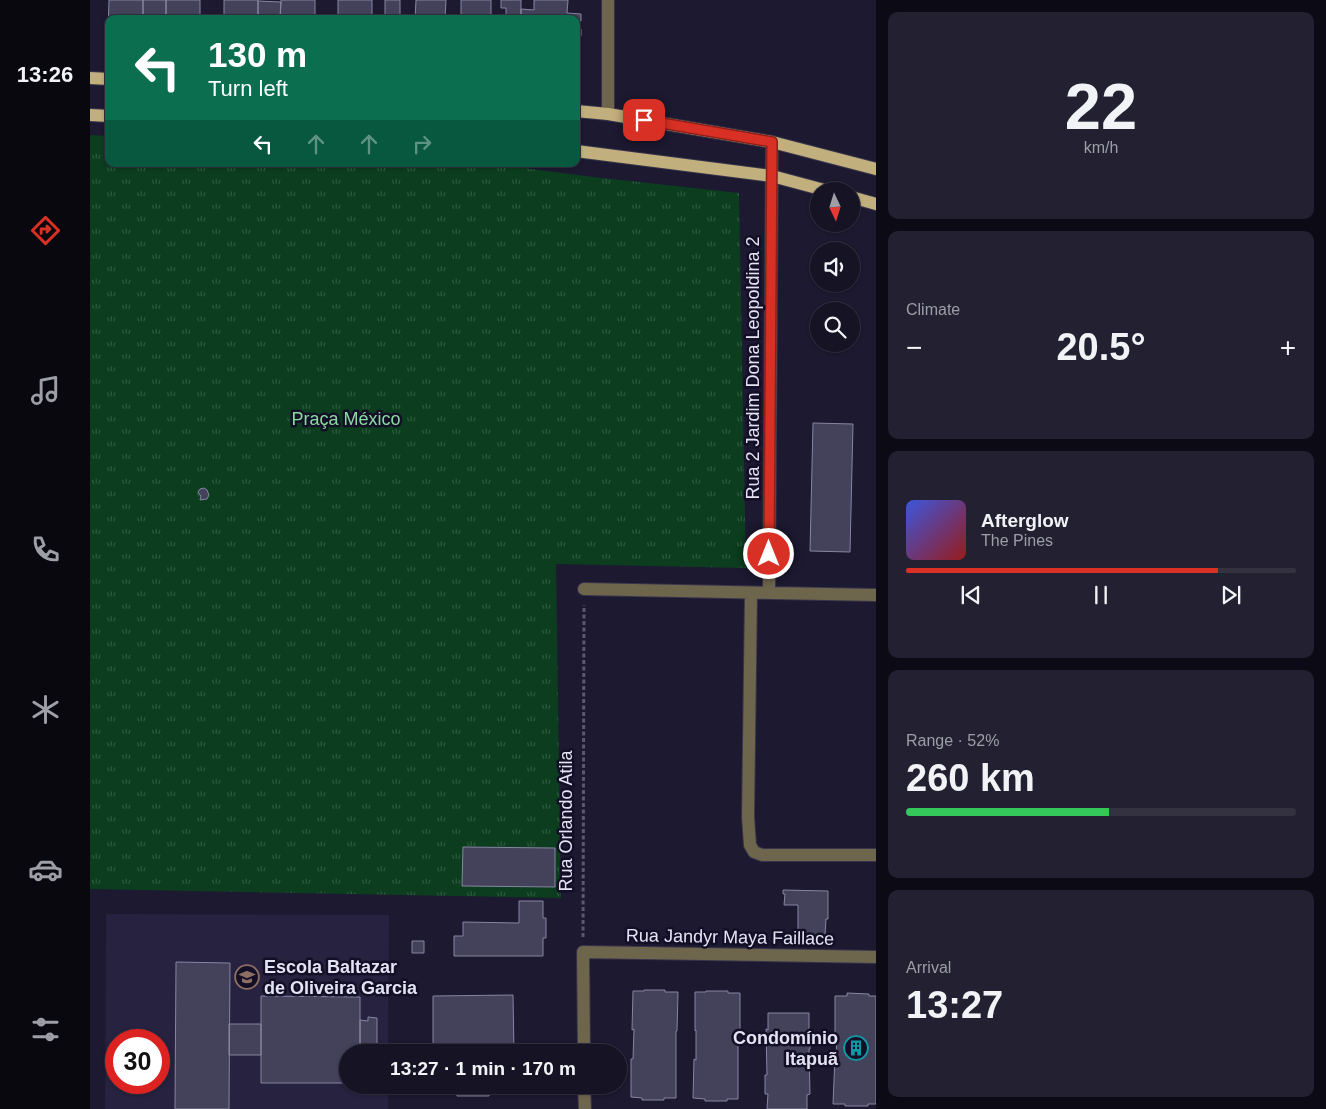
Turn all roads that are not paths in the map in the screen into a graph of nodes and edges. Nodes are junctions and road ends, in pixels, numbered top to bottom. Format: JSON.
{"nodes":[{"id":1,"x":608,"y":0,"type":"edge"},
{"id":2,"x":90,"y":78,"type":"edge"},
{"id":3,"x":105,"y":79,"type":"edge"},
{"id":4,"x":580,"y":111,"type":"edge"},
{"id":5,"x":608,"y":114,"type":"junction"},
{"id":6,"x":90,"y":115,"type":"edge"},
{"id":7,"x":105,"y":116,"type":"edge"},
{"id":8,"x":772,"y":142,"type":"junction"},
{"id":9,"x":580,"y":152,"type":"edge"},
{"id":10,"x":876,"y":169,"type":"edge"},
{"id":11,"x":772,"y":176,"type":"junction"},
{"id":12,"x":810,"y":186,"type":"edge"},
{"id":13,"x":860,"y":200,"type":"edge"},
{"id":14,"x":876,"y":204,"type":"edge"},
{"id":15,"x":584,"y":589,"type":"road end"},
{"id":16,"x":751,"y":592,"type":"junction"},
{"id":17,"x":769,"y":593,"type":"junction"},
{"id":18,"x":876,"y":595,"type":"edge"},
{"id":19,"x":876,"y":855,"type":"edge"},
{"id":20,"x":876,"y":957,"type":"edge"},
{"id":21,"x":584,"y":1044,"type":"edge"},
{"id":22,"x":584,"y":1094,"type":"edge"},
{"id":23,"x":584,"y":1109,"type":"edge"}],
"edges":[{"from":1,"to":5,"type":"street"},
{"from":2,"to":3,"type":"main road"},
{"from":4,"to":5,"type":"main road"},
{"from":5,"to":8,"type":"main road"},
{"from":6,"to":7,"type":"main road"},
{"from":8,"to":10,"type":"main road"},
{"from":8,"to":11,"type":"street","name":"Rua 2 Jardim Dona Leopoldina 2"},
{"from":9,"to":11,"type":"main road"},
{"from":11,"to":12,"type":"main road"},
{"from":11,"to":17,"type":"street","name":"Rua 2 Jardim Dona Leopoldina 2"},
{"from":13,"to":14,"type":"main road"},
{"from":15,"to":16,"type":"street"},
{"from":16,"to":17,"type":"street"},
{"from":16,"to":19,"type":"street"},
{"from":17,"to":18,"type":"street"},
{"from":20,"to":21,"type":"street","name":"Rua Jandyr Maya Faillace"},
{"from":22,"to":23,"type":"street"}]}
